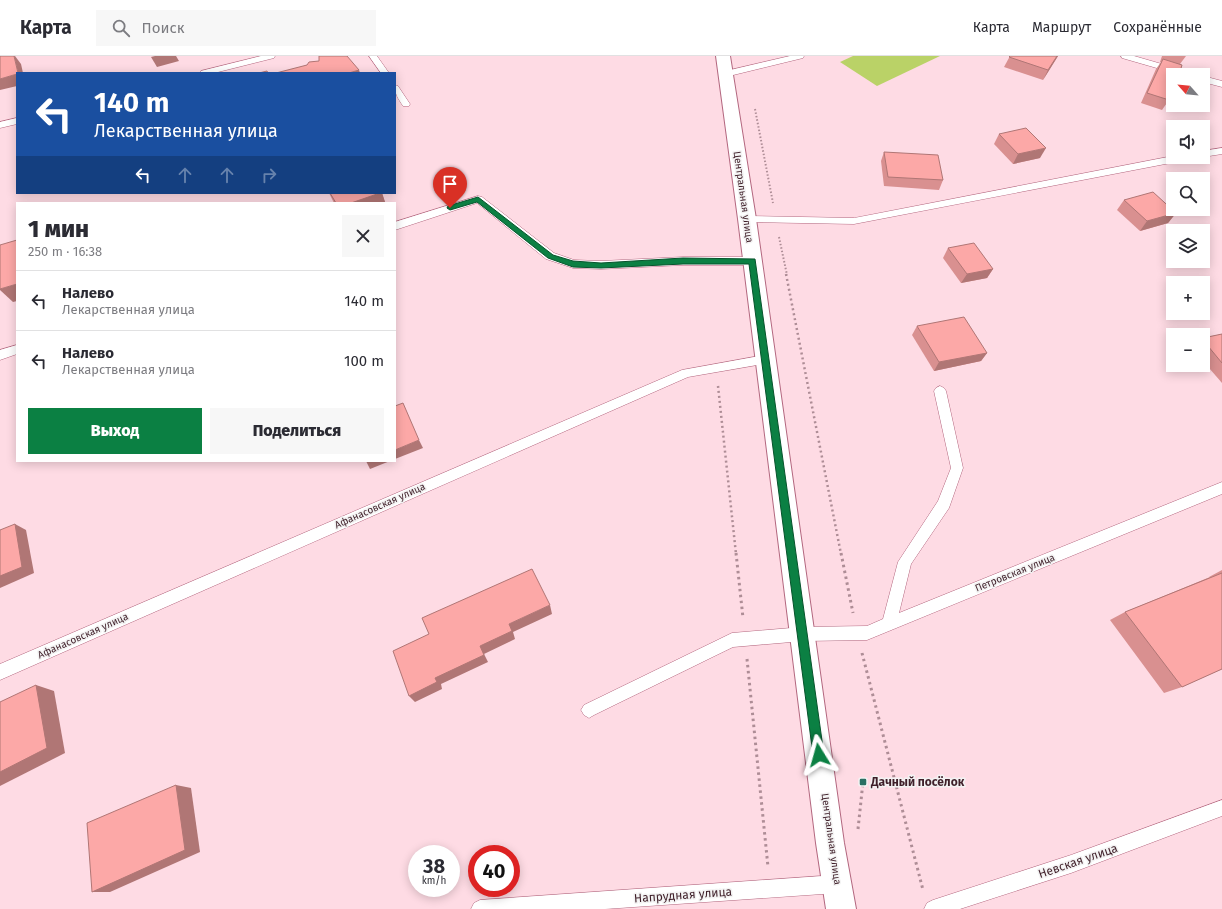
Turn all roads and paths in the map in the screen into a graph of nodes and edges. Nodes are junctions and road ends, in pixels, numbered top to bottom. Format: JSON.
{"nodes":[{"id":1,"x":271,"y":56,"type":"edge"},
{"id":2,"x":373,"y":56,"type":"edge"},
{"id":3,"x":800,"y":56,"type":"edge"},
{"id":4,"x":1125,"y":56,"type":"edge"},
{"id":5,"x":724,"y":65,"type":"edge"},
{"id":6,"x":1166,"y":68,"type":"edge"},
{"id":7,"x":208,"y":72,"type":"edge"},
{"id":8,"x":384,"y":72,"type":"edge"},
{"id":9,"x":1210,"y":81,"type":"edge"},
{"id":10,"x":1222,"y":84,"type":"edge"},
{"id":11,"x":396,"y":89,"type":"edge"},
{"id":12,"x":406,"y":104,"type":"dead end"},
{"id":13,"x":754,"y":107,"type":"dead end"},
{"id":14,"x":16,"y":121,"type":"edge"},
{"id":15,"x":0,"y":125,"type":"edge"},
{"id":16,"x":1222,"y":151,"type":"edge"},
{"id":17,"x":1210,"y":153,"type":"edge"},
{"id":18,"x":1166,"y":161,"type":"edge"},
{"id":19,"x":747,"y":219,"type":"junction"},
{"id":20,"x":776,"y":219,"type":"junction"},
{"id":21,"x":396,"y":226,"type":"edge"},
{"id":22,"x":753,"y":261,"type":"junction"},
{"id":23,"x":16,"y":349,"type":"edge"},
{"id":24,"x":0,"y":355,"type":"edge"},
{"id":25,"x":765,"y":360,"type":"junction"},
{"id":26,"x":940,"y":392,"type":"dead end"},
{"id":27,"x":1222,"y":488,"type":"edge"},
{"id":28,"x":889,"y":625,"type":"junction"},
{"id":29,"x":803,"y":634,"type":"junction"},
{"id":30,"x":857,"y":634,"type":"junction"},
{"id":31,"x":0,"y":672,"type":"edge"},
{"id":32,"x":589,"y":710,"type":"dead end"},
{"id":33,"x":863,"y":782,"type":"dead end"},
{"id":34,"x":1222,"y":808,"type":"edge"},
{"id":35,"x":857,"y":833,"type":"dead end"},
{"id":36,"x":837,"y":884,"type":"junction"},
{"id":37,"x":924,"y":894,"type":"dead end"},
{"id":38,"x":480,"y":909,"type":"edge"},
{"id":39,"x":841,"y":909,"type":"edge"},
{"id":40,"x":933,"y":909,"type":"edge"}],
"edges":[{"from":1,"to":7,"type":"lane"},
{"from":2,"to":8,"type":"lane"},
{"from":3,"to":5,"type":"lane"},
{"from":4,"to":6,"type":"lane"},
{"from":5,"to":19,"type":"street","name":"Центральная улица"},
{"from":9,"to":10,"type":"lane"},
{"from":11,"to":12,"type":"lane"},
{"from":13,"to":20,"type":"path"},
{"from":14,"to":15,"type":"lane"},
{"from":16,"to":17,"type":"lane"},
{"from":18,"to":20,"type":"lane"},
{"from":19,"to":20,"type":"lane"},
{"from":19,"to":22,"type":"street","name":"Центральная улица"},
{"from":20,"to":30,"type":"path"},
{"from":21,"to":22,"type":"lane"},
{"from":22,"to":25,"type":"street","name":"Центральная улица"},
{"from":23,"to":24,"type":"lane"},
{"from":25,"to":29,"type":"street","name":"Центральная улица"},
{"from":25,"to":31,"type":"lane","name":"Афанасовская улица"},
{"from":26,"to":28,"type":"lane"},
{"from":27,"to":28,"type":"lane","name":"Петровская улица"},
{"from":28,"to":30,"type":"lane","name":"Петровская улица"},
{"from":29,"to":30,"type":"lane","name":"Петровская улица"},
{"from":29,"to":32,"type":"lane","name":"Петровская улица"},
{"from":29,"to":36,"type":"street","name":"Центральная улица"},
{"from":30,"to":37,"type":"path"},
{"from":33,"to":35,"type":"path"},
{"from":34,"to":40,"type":"lane","name":"Невская улица"},
{"from":36,"to":38,"type":"lane","name":"Напрудная улица"},
{"from":36,"to":39,"type":"street","name":"Центральная улица"}]}
